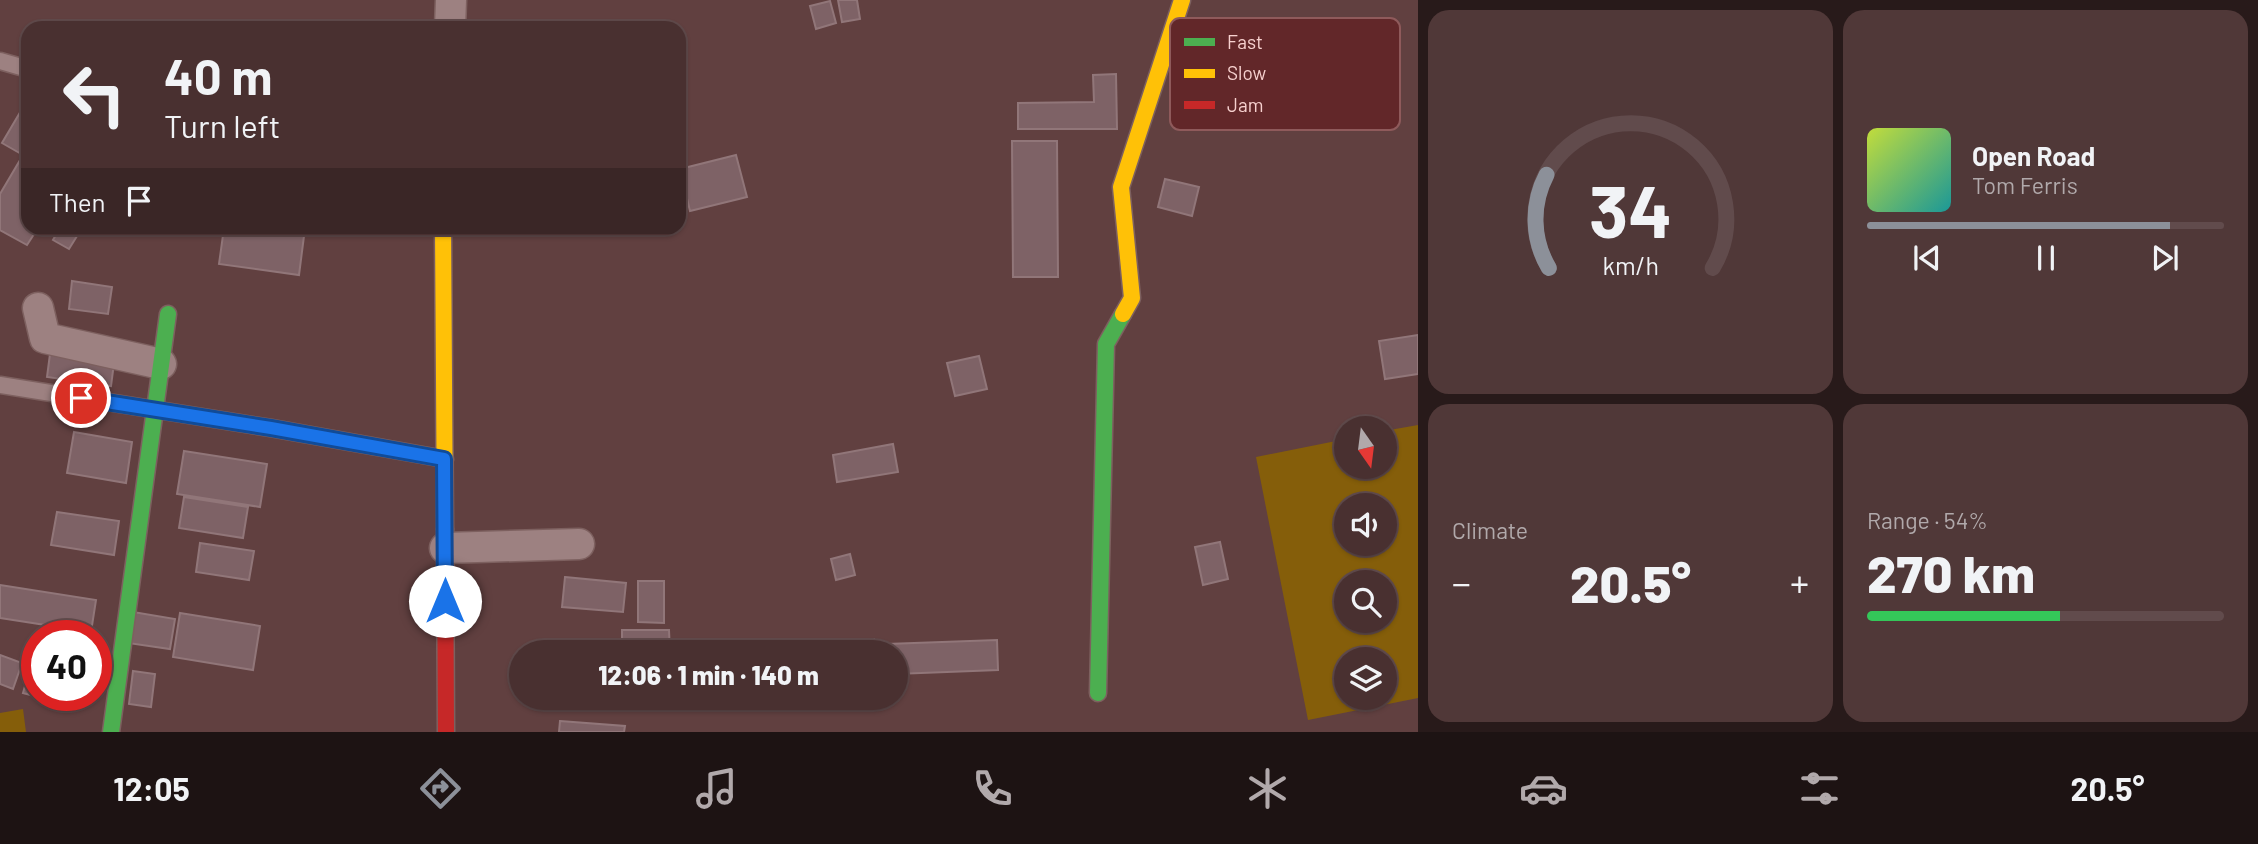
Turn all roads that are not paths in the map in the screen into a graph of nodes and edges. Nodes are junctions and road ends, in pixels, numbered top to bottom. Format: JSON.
{"nodes":[{"id":1,"x":452,"y":0,"type":"edge"},
{"id":2,"x":1182,"y":0,"type":"edge"},
{"id":3,"x":1176,"y":18,"type":"edge"},
{"id":4,"x":450,"y":21,"type":"edge"},
{"id":5,"x":1170,"y":37,"type":"edge"},
{"id":6,"x":0,"y":61,"type":"edge"},
{"id":7,"x":21,"y":67,"type":"edge"},
{"id":8,"x":443,"y":235,"type":"edge"},
{"id":9,"x":38,"y":308,"type":"dead end"},
{"id":10,"x":167,"y":314,"type":"dead end"},
{"id":11,"x":161,"y":364,"type":"junction"},
{"id":12,"x":0,"y":385,"type":"edge"},
{"id":13,"x":444,"y":459,"type":"junction"},
{"id":14,"x":579,"y":544,"type":"dead end"},
{"id":15,"x":445,"y":548,"type":"junction"},
{"id":16,"x":1098,"y":693,"type":"dead end"},
{"id":17,"x":111,"y":732,"type":"edge"},
{"id":18,"x":446,"y":732,"type":"edge"}],
"edges":[{"from":1,"to":4,"type":"street"},
{"from":2,"to":3,"type":"street"},
{"from":5,"to":16,"type":"street"},
{"from":6,"to":7,"type":"lane"},
{"from":8,"to":13,"type":"street"},
{"from":9,"to":11,"type":"street"},
{"from":10,"to":11,"type":"street"},
{"from":11,"to":17,"type":"street"},
{"from":12,"to":13,"type":"lane"},
{"from":13,"to":15,"type":"street"},
{"from":14,"to":15,"type":"street"},
{"from":15,"to":18,"type":"street"}]}
